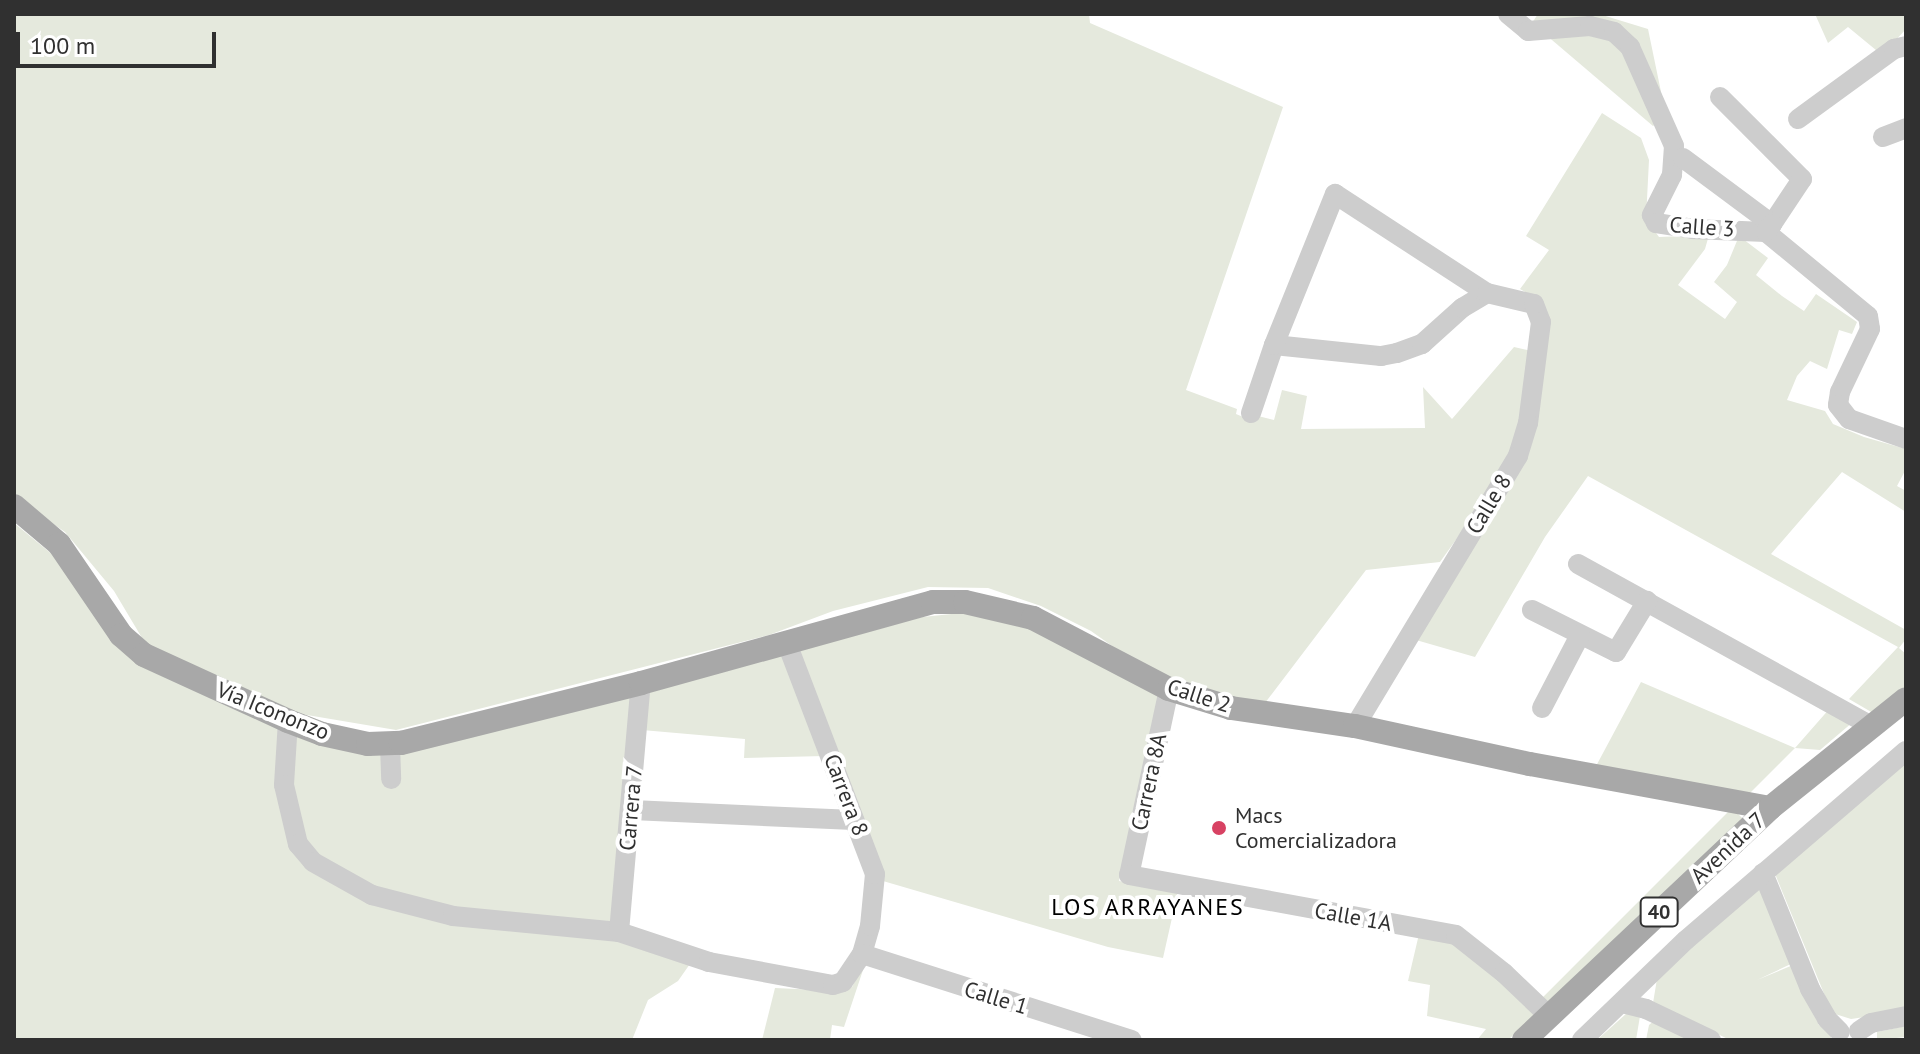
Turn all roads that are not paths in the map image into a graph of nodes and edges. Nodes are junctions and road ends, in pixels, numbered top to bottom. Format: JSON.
{"nodes":[{"id":1,"x":1508,"y":14,"type":"edge"},
{"id":2,"x":1906,"y":46,"type":"edge"},
{"id":3,"x":1720,"y":97,"type":"dead end"},
{"id":4,"x":1798,"y":119,"type":"dead end"},
{"id":5,"x":1906,"y":128,"type":"edge"},
{"id":6,"x":1883,"y":137,"type":"dead end"},
{"id":7,"x":1683,"y":158,"type":"dead end"},
{"id":8,"x":1769,"y":228,"type":"junction"},
{"id":9,"x":1487,"y":293,"type":"junction"},
{"id":10,"x":1274,"y":345,"type":"junction"},
{"id":11,"x":1251,"y":413,"type":"dead end"},
{"id":12,"x":1906,"y":439,"type":"edge"},
{"id":13,"x":14,"y":506,"type":"edge"},
{"id":14,"x":1578,"y":564,"type":"dead end"},
{"id":15,"x":1647,"y":601,"type":"junction"},
{"id":16,"x":1532,"y":610,"type":"dead end"},
{"id":17,"x":1580,"y":635,"type":"junction"},
{"id":18,"x":786,"y":641,"type":"junction"},
{"id":19,"x":644,"y":682,"type":"junction"},
{"id":20,"x":1169,"y":689,"type":"junction"},
{"id":21,"x":1906,"y":699,"type":"edge"},
{"id":22,"x":1542,"y":708,"type":"dead end"},
{"id":23,"x":288,"y":721,"type":"junction"},
{"id":24,"x":1355,"y":726,"type":"junction"},
{"id":25,"x":1871,"y":726,"type":"junction"},
{"id":26,"x":390,"y":745,"type":"junction"},
{"id":27,"x":1906,"y":751,"type":"edge"},
{"id":28,"x":391,"y":779,"type":"dead end"},
{"id":29,"x":1770,"y":808,"type":"junction"},
{"id":30,"x":632,"y":810,"type":"junction"},
{"id":31,"x":854,"y":820,"type":"junction"},
{"id":32,"x":1763,"y":873,"type":"junction"},
{"id":33,"x":1129,"y":875,"type":"joint"},
{"id":34,"x":619,"y":932,"type":"junction"},
{"id":35,"x":862,"y":954,"type":"junction"},
{"id":36,"x":1622,"y":1003,"type":"junction"},
{"id":37,"x":1549,"y":1016,"type":"junction"},
{"id":38,"x":1906,"y":1016,"type":"edge"},
{"id":39,"x":1850,"y":1036,"type":"edge"},
{"id":40,"x":1132,"y":1040,"type":"edge"},
{"id":41,"x":1524,"y":1040,"type":"edge"},
{"id":42,"x":1582,"y":1040,"type":"edge"},
{"id":43,"x":1711,"y":1040,"type":"edge"}],
"edges":[{"from":1,"to":8,"type":"street","name":"Calle 3"},
{"from":2,"to":4,"type":"street"},
{"from":3,"to":8,"type":"street"},
{"from":5,"to":6,"type":"street"},
{"from":7,"to":8,"type":"street"},
{"from":8,"to":12,"type":"street","name":"Calle 3"},
{"from":9,"to":10,"type":"street"},
{"from":9,"to":10,"type":"street"},
{"from":9,"to":24,"type":"street","name":"Calle 8"},
{"from":10,"to":11,"type":"street"},
{"from":13,"to":23,"type":"main road","name":"Vía Icononzo"},
{"from":14,"to":15,"type":"street"},
{"from":15,"to":17,"type":"street"},
{"from":15,"to":25,"type":"street"},
{"from":16,"to":17,"type":"street"},
{"from":17,"to":22,"type":"street"},
{"from":18,"to":19,"type":"main road","name":"Calle 2"},
{"from":18,"to":20,"type":"main road","name":"Calle 2"},
{"from":18,"to":31,"type":"street","name":"Carrera 8"},
{"from":19,"to":26,"type":"main road","name":"Vía Icononzo"},
{"from":19,"to":30,"type":"street","name":"Carrera 7"},
{"from":20,"to":24,"type":"main road","name":"Calle 2"},
{"from":20,"to":33,"type":"street","name":"Carrera 8A"},
{"from":21,"to":25,"type":"main road","name":"Avenida 7","number":"40"},
{"from":23,"to":26,"type":"main road","name":"Vía Icononzo"},
{"from":23,"to":34,"type":"street"},
{"from":24,"to":29,"type":"main road","name":"Calle 2"},
{"from":25,"to":29,"type":"main road","name":"Avenida 7","number":"40"},
{"from":26,"to":28,"type":"street"},
{"from":27,"to":32,"type":"street"},
{"from":29,"to":37,"type":"main road","name":"Avenida 7","number":"40"},
{"from":30,"to":31,"type":"street"},
{"from":30,"to":34,"type":"street","name":"Carrera 7"},
{"from":31,"to":35,"type":"street","name":"Carrera 8"},
{"from":32,"to":36,"type":"street"},
{"from":32,"to":39,"type":"street"},
{"from":33,"to":37,"type":"street","name":"Calle 1A"},
{"from":34,"to":35,"type":"street"},
{"from":35,"to":40,"type":"street","name":"Calle 1"},
{"from":36,"to":42,"type":"street"},
{"from":36,"to":43,"type":"street"},
{"from":37,"to":41,"type":"main road","name":"Avenida 7","number":"40"},
{"from":38,"to":39,"type":"street"}]}
